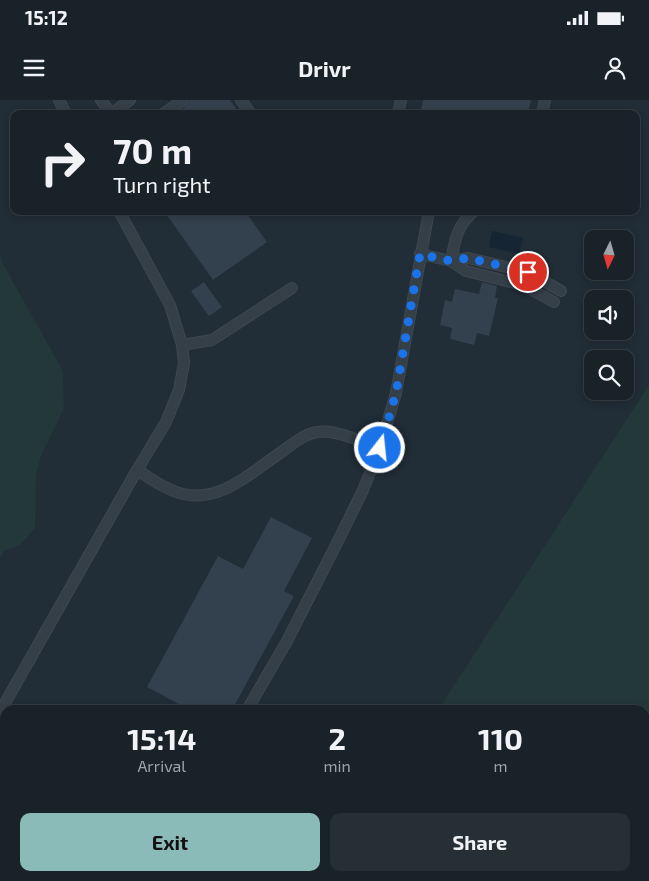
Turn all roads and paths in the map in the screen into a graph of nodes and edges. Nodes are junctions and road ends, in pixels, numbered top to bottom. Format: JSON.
{"nodes":[{"id":1,"x":130,"y":100,"type":"edge"},
{"id":2,"x":183,"y":100,"type":"edge"},
{"id":3,"x":116,"y":110,"type":"edge"},
{"id":4,"x":169,"y":110,"type":"edge"},
{"id":5,"x":121,"y":215,"type":"edge"},
{"id":6,"x":428,"y":215,"type":"edge"},
{"id":7,"x":470,"y":215,"type":"edge"},
{"id":8,"x":420,"y":254,"type":"junction"},
{"id":9,"x":451,"y":261,"type":"junction"},
{"id":10,"x":292,"y":288,"type":"dead end"},
{"id":11,"x":562,"y":291,"type":"dead end"},
{"id":12,"x":554,"y":302,"type":"dead end"},
{"id":13,"x":182,"y":345,"type":"junction"},
{"id":14,"x":380,"y":448,"type":"junction"},
{"id":15,"x":137,"y":470,"type":"junction"},
{"id":16,"x":4,"y":705,"type":"edge"},
{"id":17,"x":249,"y":705,"type":"edge"}],
"edges":[{"from":1,"to":3,"type":"lane"},
{"from":2,"to":4,"type":"lane"},
{"from":5,"to":13,"type":"lane"},
{"from":6,"to":8,"type":"lane"},
{"from":7,"to":9,"type":"lane"},
{"from":8,"to":9,"type":"lane"},
{"from":8,"to":14,"type":"lane"},
{"from":9,"to":11,"type":"lane"},
{"from":9,"to":12,"type":"lane"},
{"from":10,"to":13,"type":"lane"},
{"from":13,"to":15,"type":"lane"},
{"from":14,"to":15,"type":"lane"},
{"from":14,"to":17,"type":"lane"},
{"from":15,"to":16,"type":"lane"}]}
